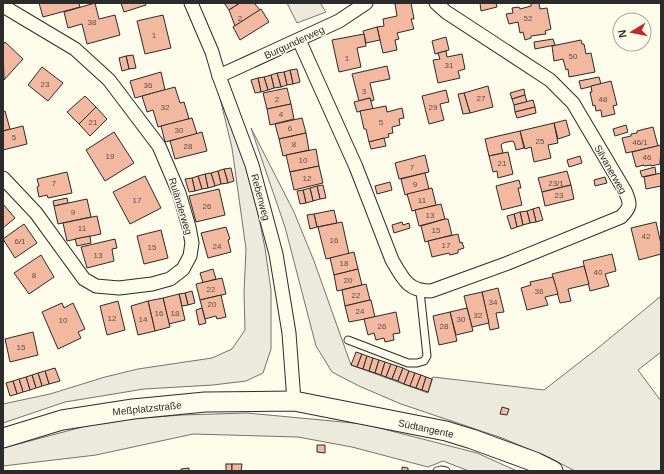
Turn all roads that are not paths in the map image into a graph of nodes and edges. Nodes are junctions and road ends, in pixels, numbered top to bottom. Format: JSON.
{"nodes":[{"id":1,"x":191,"y":3,"type":"edge"},
{"id":2,"x":366,"y":3,"type":"edge"},
{"id":3,"x":436,"y":3,"type":"edge"},
{"id":4,"x":3,"y":6,"type":"edge"},
{"id":5,"x":299,"y":40,"type":"junction"},
{"id":6,"x":219,"y":76,"type":"junction"},
{"id":7,"x":3,"y":178,"type":"edge"},
{"id":8,"x":420,"y":291,"type":"junction"},
{"id":9,"x":348,"y":340,"type":"dead end"},
{"id":10,"x":294,"y":401,"type":"junction"},
{"id":11,"x":3,"y":438,"type":"edge"},
{"id":12,"x":436,"y":471,"type":"edge"},
{"id":13,"x":446,"y":471,"type":"edge"},
{"id":14,"x":553,"y":471,"type":"edge"}],
"edges":[{"from":1,"to":6,"type":"street","name":"Rebenweg"},
{"from":2,"to":5,"type":"street","name":"Burgunderweg"},
{"from":3,"to":8,"type":"street","name":"Silvanerweg"},
{"from":4,"to":7,"type":"street","name":"Ruländerweg"},
{"from":5,"to":6,"type":"street","name":"Burgunderweg"},
{"from":5,"to":8,"type":"street"},
{"from":6,"to":10,"type":"street","name":"Rebenweg"},
{"from":8,"to":9,"type":"lane"},
{"from":10,"to":11,"type":"main road","name":"Meßplatzstraße"},
{"from":10,"to":14,"type":"main road","name":"Südtangente"},
{"from":12,"to":13,"type":"lane"}]}
